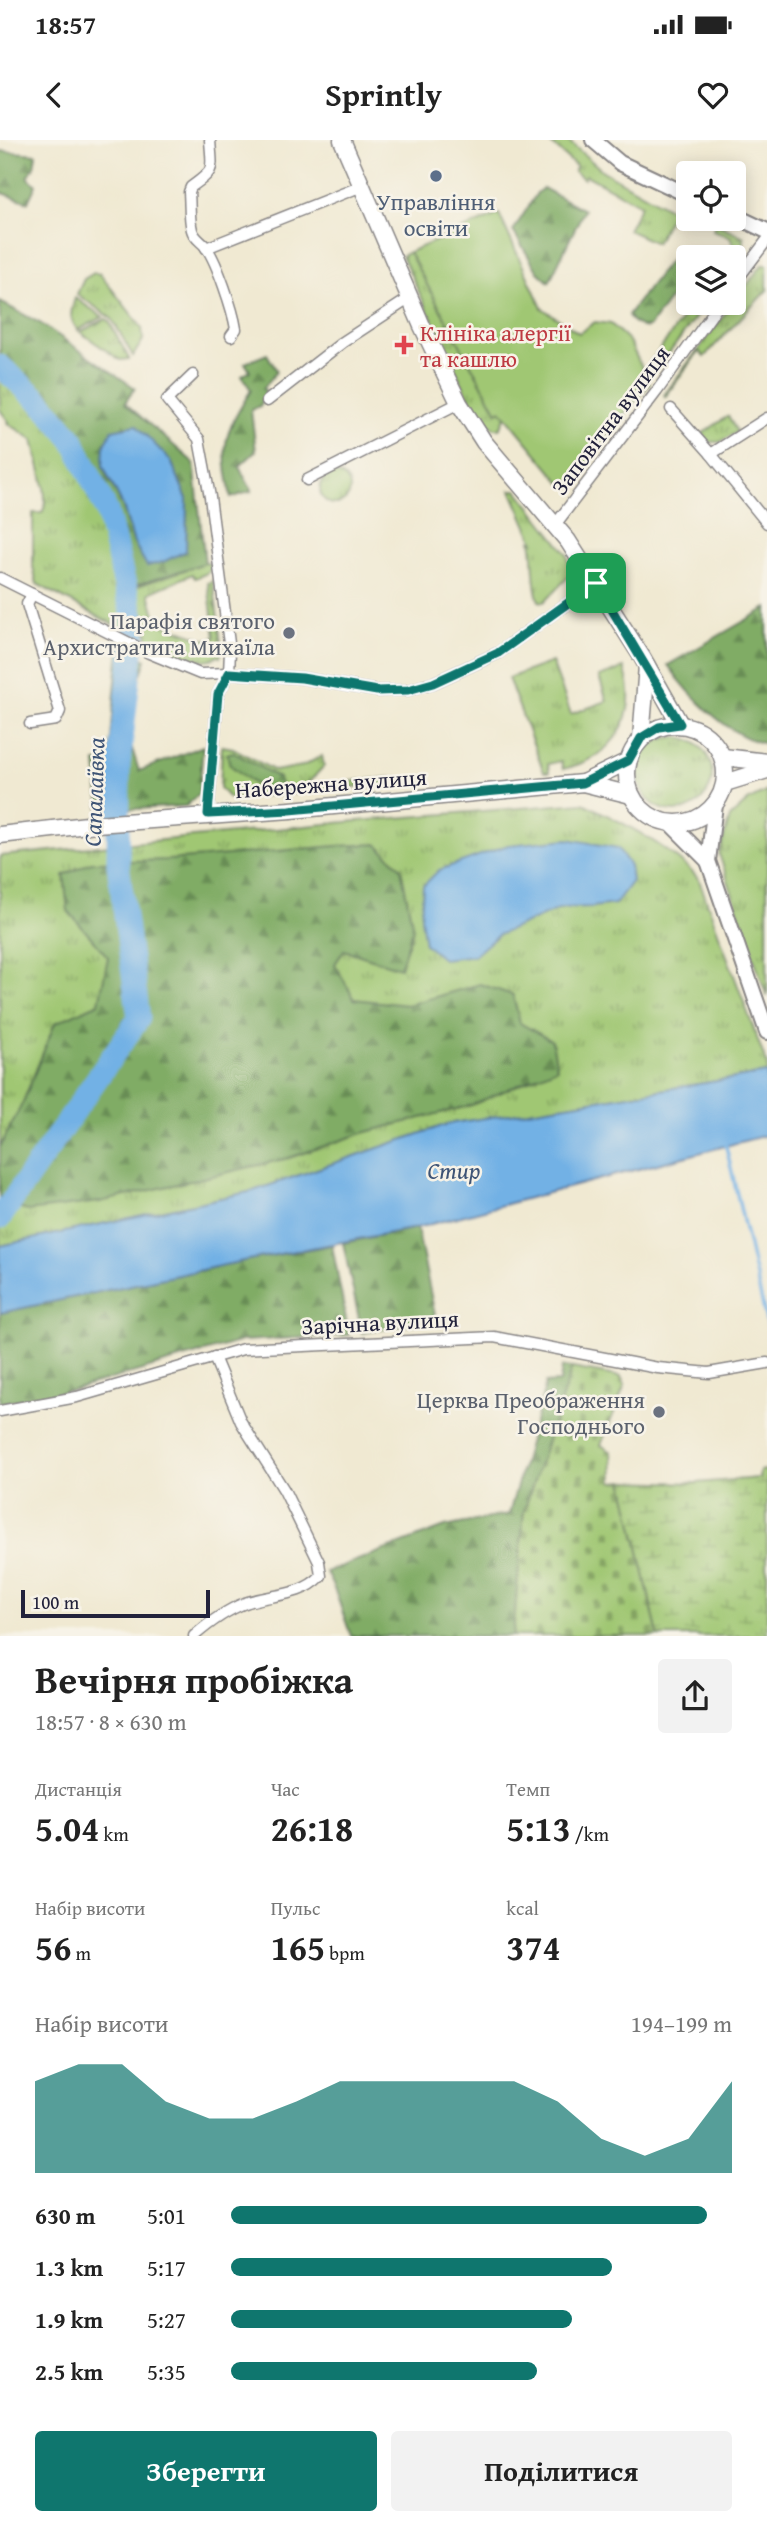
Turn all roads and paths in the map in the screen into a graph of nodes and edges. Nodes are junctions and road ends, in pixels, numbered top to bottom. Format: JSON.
{"nodes":[{"id":1,"x":210,"y":140,"type":"edge"},
{"id":2,"x":342,"y":140,"type":"edge"},
{"id":3,"x":593,"y":140,"type":"edge"},
{"id":4,"x":362,"y":186,"type":"junction"},
{"id":5,"x":676,"y":189,"type":"edge"},
{"id":6,"x":746,"y":221,"type":"edge"},
{"id":7,"x":767,"y":231,"type":"edge"},
{"id":8,"x":767,"y":240,"type":"edge"},
{"id":9,"x":206,"y":247,"type":"junction"},
{"id":10,"x":746,"y":268,"type":"edge"},
{"id":11,"x":410,"y":298,"type":"junction"},
{"id":12,"x":711,"y":315,"type":"edge"},
{"id":13,"x":231,"y":336,"type":"dead end"},
{"id":14,"x":193,"y":375,"type":"dead end"},
{"id":15,"x":267,"y":401,"type":"dead end"},
{"id":16,"x":459,"y":403,"type":"junction"},
{"id":17,"x":671,"y":409,"type":"dead end"},
{"id":18,"x":767,"y":418,"type":"edge"},
{"id":19,"x":711,"y":454,"type":"junction"},
{"id":20,"x":307,"y":480,"type":"dead end"},
{"id":21,"x":767,"y":523,"type":"edge"},
{"id":22,"x":555,"y":525,"type":"junction"},
{"id":23,"x":0,"y":578,"type":"edge"},
{"id":24,"x":596,"y":583,"type":"junction"},
{"id":25,"x":32,"y":594,"type":"junction"},
{"id":26,"x":647,"y":666,"type":"junction"},
{"id":27,"x":229,"y":673,"type":"junction"},
{"id":28,"x":30,"y":724,"type":"dead end"},
{"id":29,"x":680,"y":724,"type":"junction"},
{"id":30,"x":641,"y":738,"type":"junction"},
{"id":31,"x":723,"y":757,"type":"junction"},
{"id":32,"x":628,"y":761,"type":"junction"},
{"id":33,"x":767,"y":762,"type":"edge"},
{"id":34,"x":767,"y":770,"type":"edge"},
{"id":35,"x":583,"y":783,"type":"junction"},
{"id":36,"x":725,"y":783,"type":"junction"},
{"id":37,"x":631,"y":796,"type":"junction"},
{"id":38,"x":715,"y":805,"type":"junction"},
{"id":39,"x":208,"y":814,"type":"junction"},
{"id":40,"x":670,"y":823,"type":"junction"},
{"id":41,"x":0,"y":835,"type":"edge"},
{"id":42,"x":708,"y":861,"type":"junction"},
{"id":43,"x":767,"y":1032,"type":"edge"},
{"id":44,"x":214,"y":1357,"type":"junction"},
{"id":45,"x":767,"y":1363,"type":"edge"},
{"id":46,"x":0,"y":1411,"type":"edge"},
{"id":47,"x":194,"y":1636,"type":"edge"}],
"edges":[{"from":1,"to":9,"type":"street"},
{"from":2,"to":4,"type":"main road"},
{"from":3,"to":5,"type":"street"},
{"from":4,"to":9,"type":"street"},
{"from":4,"to":11,"type":"main road"},
{"from":6,"to":7,"type":"street"},
{"from":8,"to":10,"type":"street"},
{"from":9,"to":13,"type":"street"},
{"from":11,"to":15,"type":"street"},
{"from":11,"to":16,"type":"main road"},
{"from":12,"to":22,"type":"street","name":"Заповітна вулиця"},
{"from":14,"to":27,"type":"street"},
{"from":16,"to":20,"type":"street"},
{"from":16,"to":22,"type":"main road"},
{"from":17,"to":19,"type":"street","name":"Заповітна вулиця"},
{"from":18,"to":19,"type":"street"},
{"from":19,"to":21,"type":"street","name":"Заповітна вулиця"},
{"from":22,"to":24,"type":"main road"},
{"from":23,"to":25,"type":"street"},
{"from":24,"to":26,"type":"main road"},
{"from":24,"to":27,"type":"street"},
{"from":25,"to":27,"type":"street"},
{"from":25,"to":28,"type":"street"},
{"from":26,"to":29,"type":"main road"},
{"from":26,"to":30,"type":"main road"},
{"from":27,"to":39,"type":"street"},
{"from":29,"to":30,"type":"main road"},
{"from":29,"to":31,"type":"main road"},
{"from":30,"to":32,"type":"main road"},
{"from":31,"to":33,"type":"main road"},
{"from":31,"to":36,"type":"main road"},
{"from":32,"to":35,"type":"main road","name":"Набережна вулиця"},
{"from":32,"to":37,"type":"main road"},
{"from":34,"to":36,"type":"main road"},
{"from":35,"to":37,"type":"main road","name":"Набережна вулиця"},
{"from":35,"to":39,"type":"main road","name":"Набережна вулиця"},
{"from":36,"to":38,"type":"main road"},
{"from":37,"to":40,"type":"main road"},
{"from":38,"to":40,"type":"main road"},
{"from":38,"to":42,"type":"street"},
{"from":39,"to":41,"type":"main road","name":"Набережна вулиця"},
{"from":40,"to":42,"type":"street"},
{"from":42,"to":43,"type":"street"},
{"from":44,"to":45,"type":"street","name":"Зарічна вулиця"},
{"from":44,"to":46,"type":"street","name":"Зарічна вулиця"},
{"from":44,"to":47,"type":"street"}]}
